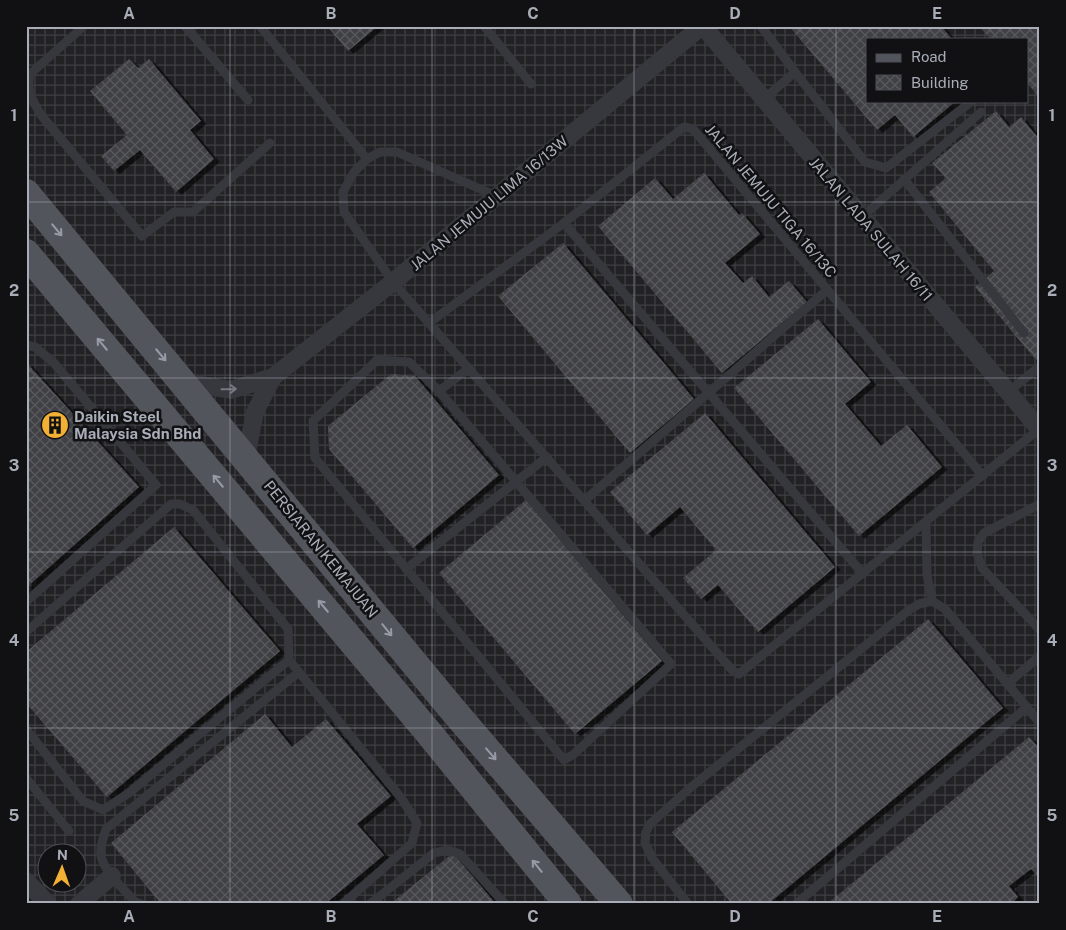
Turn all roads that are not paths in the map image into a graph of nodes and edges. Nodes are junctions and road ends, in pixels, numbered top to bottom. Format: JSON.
{"nodes":[{"id":1,"x":84,"y":26,"type":"edge"},
{"id":2,"x":185,"y":26,"type":"edge"},
{"id":3,"x":260,"y":26,"type":"edge"},
{"id":4,"x":484,"y":26,"type":"edge"},
{"id":5,"x":703,"y":26,"type":"edge"},
{"id":6,"x":761,"y":26,"type":"edge"},
{"id":7,"x":794,"y":72,"type":"junction"},
{"id":8,"x":531,"y":84,"type":"dead end"},
{"id":9,"x":764,"y":99,"type":"junction"},
{"id":10,"x":248,"y":100,"type":"dead end"},
{"id":11,"x":971,"y":102,"type":"edge"},
{"id":12,"x":981,"y":112,"type":"dead end"},
{"id":13,"x":270,"y":143,"type":"dead end"},
{"id":14,"x":367,"y":159,"type":"junction"},
{"id":15,"x":904,"y":179,"type":"junction"},
{"id":16,"x":26,"y":193,"type":"edge"},
{"id":17,"x":496,"y":196,"type":"junction"},
{"id":18,"x":862,"y":217,"type":"junction"},
{"id":19,"x":564,"y":223,"type":"junction"},
{"id":20,"x":26,"y":253,"type":"edge"},
{"id":21,"x":35,"y":276,"type":"edge"},
{"id":22,"x":393,"y":282,"type":"junction"},
{"id":23,"x":827,"y":290,"type":"junction"},
{"id":24,"x":429,"y":323,"type":"junction"},
{"id":25,"x":1024,"y":333,"type":"dead end"},
{"id":26,"x":26,"y":345,"type":"edge"},
{"id":27,"x":1040,"y":366,"type":"edge"},
{"id":28,"x":469,"y":368,"type":"junction"},
{"id":29,"x":273,"y":377,"type":"junction"},
{"id":30,"x":184,"y":382,"type":"junction"},
{"id":31,"x":439,"y":391,"type":"junction"},
{"id":32,"x":709,"y":394,"type":"junction"},
{"id":33,"x":1007,"y":394,"type":"junction"},
{"id":34,"x":1039,"y":430,"type":"edge"},
{"id":35,"x":246,"y":457,"type":"junction"},
{"id":36,"x":547,"y":457,"type":"junction"},
{"id":37,"x":983,"y":476,"type":"junction"},
{"id":38,"x":515,"y":481,"type":"junction"},
{"id":39,"x":585,"y":500,"type":"junction"},
{"id":40,"x":1040,"y":504,"type":"edge"},
{"id":41,"x":926,"y":523,"type":"junction"},
{"id":42,"x":406,"y":569,"type":"junction"},
{"id":43,"x":863,"y":574,"type":"junction"},
{"id":44,"x":932,"y":601,"type":"junction"},
{"id":45,"x":26,"y":602,"type":"edge"},
{"id":46,"x":1040,"y":630,"type":"edge"},
{"id":47,"x":26,"y":632,"type":"edge"},
{"id":48,"x":408,"y":656,"type":"junction"},
{"id":49,"x":1040,"y":656,"type":"edge"},
{"id":50,"x":288,"y":660,"type":"junction"},
{"id":51,"x":299,"y":672,"type":"junction"},
{"id":52,"x":383,"y":678,"type":"junction"},
{"id":53,"x":1008,"y":683,"type":"junction"},
{"id":54,"x":1027,"y":707,"type":"junction"},
{"id":55,"x":452,"y":709,"type":"junction"},
{"id":56,"x":1040,"y":722,"type":"edge"},
{"id":57,"x":26,"y":729,"type":"edge"},
{"id":58,"x":428,"y":732,"type":"junction"},
{"id":59,"x":26,"y":778,"type":"edge"},
{"id":60,"x":69,"y":831,"type":"dead end"},
{"id":61,"x":112,"y":876,"type":"junction"},
{"id":62,"x":26,"y":882,"type":"edge"},
{"id":63,"x":48,"y":904,"type":"edge"},
{"id":64,"x":79,"y":904,"type":"edge"},
{"id":65,"x":141,"y":904,"type":"edge"},
{"id":66,"x":344,"y":904,"type":"edge"},
{"id":67,"x":370,"y":904,"type":"edge"},
{"id":68,"x":505,"y":904,"type":"edge"},
{"id":69,"x":568,"y":904,"type":"edge"},
{"id":70,"x":619,"y":904,"type":"edge"},
{"id":71,"x":688,"y":904,"type":"edge"},
{"id":72,"x":796,"y":904,"type":"edge"}],
"edges":[{"from":1,"to":13,"type":"lane"},
{"from":2,"to":10,"type":"lane"},
{"from":3,"to":14,"type":"lane"},
{"from":4,"to":8,"type":"lane"},
{"from":5,"to":9,"type":"street","name":"JALAN LADA SULAH 16/11"},
{"from":5,"to":17,"type":"street","name":"JALAN JEMUJU LIMA 16/13W"},
{"from":6,"to":7,"type":"lane"},
{"from":7,"to":9,"type":"lane"},
{"from":7,"to":11,"type":"lane"},
{"from":9,"to":18,"type":"street","name":"JALAN LADA SULAH 16/11"},
{"from":12,"to":15,"type":"lane"},
{"from":14,"to":17,"type":"lane"},
{"from":14,"to":22,"type":"lane"},
{"from":15,"to":18,"type":"lane"},
{"from":15,"to":25,"type":"lane"},
{"from":16,"to":30,"type":"main road","name":"PERSIARAN KEMAJUAN","one_way":true},
{"from":17,"to":22,"type":"street","name":"JALAN JEMUJU LIMA 16/13W"},
{"from":18,"to":33,"type":"street","name":"JALAN LADA SULAH 16/11"},
{"from":19,"to":23,"type":"lane","name":"JALAN JEMUJU TIGA 16/13C"},
{"from":19,"to":24,"type":"lane","name":"JALAN JEMUJU TIGA 16/13C"},
{"from":19,"to":32,"type":"lane"},
{"from":20,"to":21,"type":"main road"},
{"from":52,"to":21,"type":"main road","one_way":true},
{"from":22,"to":24,"type":"lane"},
{"from":22,"to":29,"type":"street","name":"JALAN JEMUJU LIMA 16/13W"},
{"from":23,"to":32,"type":"lane"},
{"from":23,"to":37,"type":"lane","name":"JALAN JEMUJU TIGA 16/13C"},
{"from":24,"to":28,"type":"lane"},
{"from":26,"to":45,"type":"lane"},
{"from":27,"to":33,"type":"lane"},
{"from":28,"to":31,"type":"lane"},
{"from":28,"to":36,"type":"lane"},
{"from":30,"to":29,"type":"street","name":"JALAN JEMUJU LIMA 16/13W","one_way":true},
{"from":29,"to":35,"type":"street","name":"JALAN JEMUJU LIMA 16/13W"},
{"from":30,"to":35,"type":"main road","name":"PERSIARAN KEMAJUAN"},
{"from":31,"to":38,"type":"lane"},
{"from":31,"to":42,"type":"lane"},
{"from":32,"to":39,"type":"lane"},
{"from":32,"to":43,"type":"lane"},
{"from":33,"to":34,"type":"street","name":"JALAN LADA SULAH 16/11"},
{"from":34,"to":37,"type":"lane"},
{"from":35,"to":48,"type":"main road","name":"PERSIARAN KEMAJUAN","one_way":true},
{"from":36,"to":38,"type":"lane"},
{"from":36,"to":39,"type":"lane"},
{"from":37,"to":41,"type":"lane"},
{"from":38,"to":42,"type":"lane"},
{"from":38,"to":42,"type":"lane"},
{"from":39,"to":43,"type":"lane"},
{"from":40,"to":46,"type":"lane"},
{"from":41,"to":43,"type":"lane"},
{"from":41,"to":44,"type":"lane"},
{"from":44,"to":53,"type":"lane"},
{"from":44,"to":71,"type":"lane"},
{"from":47,"to":50,"type":"lane"},
{"from":48,"to":52,"type":"main road"},
{"from":48,"to":55,"type":"main road","name":"PERSIARAN KEMAJUAN"},
{"from":49,"to":53,"type":"lane"},
{"from":50,"to":51,"type":"lane"},
{"from":50,"to":57,"type":"lane"},
{"from":51,"to":61,"type":"lane"},
{"from":51,"to":66,"type":"lane"},
{"from":52,"to":58,"type":"main road"},
{"from":53,"to":54,"type":"lane"},
{"from":54,"to":56,"type":"lane"},
{"from":54,"to":72,"type":"lane"},
{"from":55,"to":58,"type":"main road"},
{"from":55,"to":70,"type":"main road","name":"PERSIARAN KEMAJUAN","one_way":true},
{"from":69,"to":58,"type":"main road","one_way":true},
{"from":59,"to":60,"type":"lane"},
{"from":61,"to":64,"type":"street"},
{"from":61,"to":65,"type":"lane"},
{"from":62,"to":63,"type":"street"},
{"from":67,"to":68,"type":"lane"}]}
